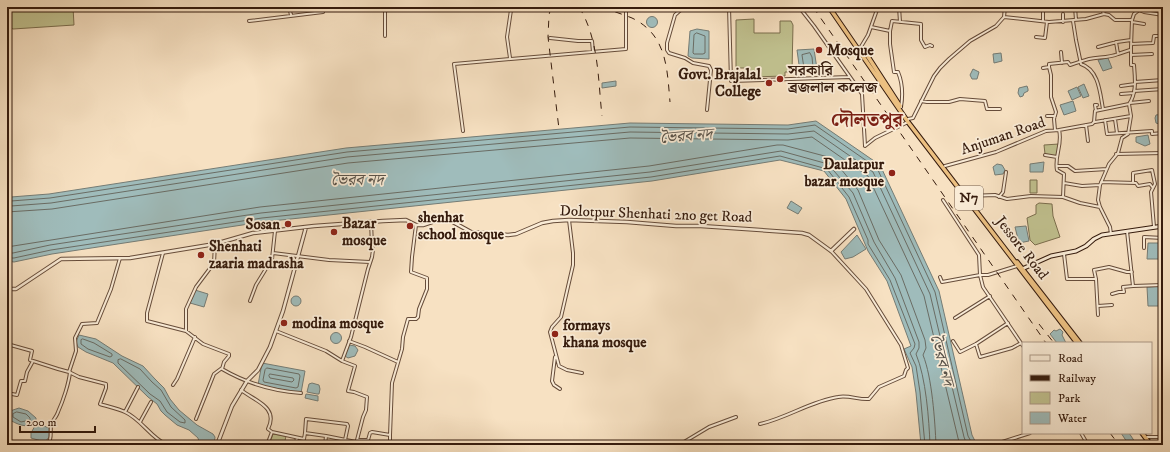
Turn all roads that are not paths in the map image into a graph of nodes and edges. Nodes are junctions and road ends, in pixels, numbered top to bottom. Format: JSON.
{"nodes":[{"id":1,"x":289,"y":7,"type":"edge"},
{"id":2,"x":385,"y":7,"type":"edge"},
{"id":3,"x":514,"y":7,"type":"edge"},
{"id":4,"x":626,"y":7,"type":"edge"},
{"id":5,"x":684,"y":7,"type":"edge"},
{"id":6,"x":730,"y":7,"type":"edge"},
{"id":7,"x":799,"y":7,"type":"edge"},
{"id":8,"x":829,"y":7,"type":"edge"},
{"id":9,"x":878,"y":7,"type":"edge"},
{"id":10,"x":920,"y":7,"type":"edge"},
{"id":11,"x":1005,"y":7,"type":"edge"},
{"id":12,"x":1043,"y":7,"type":"edge"},
{"id":13,"x":1075,"y":7,"type":"edge"},
{"id":14,"x":1101,"y":7,"type":"edge"},
{"id":15,"x":1143,"y":7,"type":"edge"},
{"id":16,"x":899,"y":8,"type":"edge"},
{"id":17,"x":1140,"y":10,"type":"junction"},
{"id":18,"x":323,"y":12,"type":"dead end"},
{"id":19,"x":1063,"y":14,"type":"dead end"},
{"id":20,"x":1104,"y":14,"type":"junction"},
{"id":21,"x":291,"y":15,"type":"junction"},
{"id":22,"x":1163,"y":15,"type":"edge"},
{"id":23,"x":1004,"y":17,"type":"junction"},
{"id":24,"x":249,"y":21,"type":"dead end"},
{"id":25,"x":1074,"y":21,"type":"junction"},
{"id":26,"x":1132,"y":21,"type":"junction"},
{"id":27,"x":900,"y":22,"type":"junction"},
{"id":28,"x":1043,"y":22,"type":"junction"},
{"id":29,"x":1047,"y":22,"type":"junction"},
{"id":30,"x":1063,"y":22,"type":"junction"},
{"id":31,"x":1144,"y":24,"type":"dead end"},
{"id":32,"x":871,"y":27,"type":"junction"},
{"id":33,"x":890,"y":31,"type":"junction"},
{"id":34,"x":385,"y":36,"type":"dead end"},
{"id":35,"x":1163,"y":36,"type":"edge"},
{"id":36,"x":550,"y":38,"type":"dead end"},
{"id":37,"x":1036,"y":38,"type":"dead end"},
{"id":38,"x":1131,"y":40,"type":"junction"},
{"id":39,"x":1116,"y":42,"type":"junction"},
{"id":40,"x":1131,"y":44,"type":"junction"},
{"id":41,"x":932,"y":46,"type":"dead end"},
{"id":42,"x":1098,"y":47,"type":"dead end"},
{"id":43,"x":1131,"y":50,"type":"junction"},
{"id":44,"x":593,"y":52,"type":"junction"},
{"id":45,"x":860,"y":52,"type":"junction"},
{"id":46,"x":1061,"y":52,"type":"dead end"},
{"id":47,"x":1118,"y":54,"type":"junction"},
{"id":48,"x":1131,"y":54,"type":"junction"},
{"id":49,"x":1152,"y":54,"type":"dead end"},
{"id":50,"x":510,"y":59,"type":"junction"},
{"id":51,"x":1080,"y":62,"type":"junction"},
{"id":52,"x":1062,"y":63,"type":"junction"},
{"id":53,"x":1049,"y":67,"type":"junction"},
{"id":54,"x":1043,"y":68,"type":"dead end"},
{"id":55,"x":849,"y":77,"type":"junction"},
{"id":56,"x":1163,"y":80,"type":"edge"},
{"id":57,"x":1135,"y":83,"type":"junction"},
{"id":58,"x":1121,"y":86,"type":"dead end"},
{"id":59,"x":1163,"y":89,"type":"edge"},
{"id":60,"x":1134,"y":92,"type":"junction"},
{"id":61,"x":1121,"y":94,"type":"dead end"},
{"id":62,"x":921,"y":101,"type":"junction"},
{"id":63,"x":1149,"y":101,"type":"dead end"},
{"id":64,"x":1129,"y":104,"type":"junction"},
{"id":65,"x":1097,"y":105,"type":"dead end"},
{"id":66,"x":900,"y":107,"type":"junction"},
{"id":67,"x":1000,"y":108,"type":"dead end"},
{"id":68,"x":1103,"y":109,"type":"junction"},
{"id":69,"x":707,"y":110,"type":"dead end"},
{"id":70,"x":1096,"y":111,"type":"junction"},
{"id":71,"x":1047,"y":116,"type":"dead end"},
{"id":72,"x":1055,"y":116,"type":"junction"},
{"id":73,"x":1131,"y":116,"type":"junction"},
{"id":74,"x":1115,"y":118,"type":"junction"},
{"id":75,"x":908,"y":120,"type":"junction"},
{"id":76,"x":1105,"y":120,"type":"junction"},
{"id":77,"x":1094,"y":123,"type":"junction"},
{"id":78,"x":1086,"y":125,"type":"junction"},
{"id":79,"x":1055,"y":130,"type":"junction"},
{"id":80,"x":1059,"y":130,"type":"junction"},
{"id":81,"x":462,"y":131,"type":"dead end"},
{"id":82,"x":1117,"y":133,"type":"junction"},
{"id":83,"x":1128,"y":133,"type":"junction"},
{"id":84,"x":1163,"y":133,"type":"edge"},
{"id":85,"x":1088,"y":141,"type":"dead end"},
{"id":86,"x":1163,"y":153,"type":"edge"},
{"id":87,"x":1116,"y":154,"type":"junction"},
{"id":88,"x":1045,"y":155,"type":"dead end"},
{"id":89,"x":1057,"y":156,"type":"junction"},
{"id":90,"x":1163,"y":165,"type":"edge"},
{"id":91,"x":945,"y":166,"type":"junction"},
{"id":92,"x":1056,"y":166,"type":"junction"},
{"id":93,"x":1107,"y":169,"type":"junction"},
{"id":94,"x":1006,"y":172,"type":"dead end"},
{"id":95,"x":1162,"y":178,"type":"edge"},
{"id":96,"x":1101,"y":182,"type":"junction"},
{"id":97,"x":1133,"y":182,"type":"junction"},
{"id":98,"x":1064,"y":183,"type":"junction"},
{"id":99,"x":1100,"y":185,"type":"junction"},
{"id":100,"x":1153,"y":188,"type":"junction"},
{"id":101,"x":968,"y":196,"type":"junction"},
{"id":102,"x":999,"y":197,"type":"junction"},
{"id":103,"x":1063,"y":197,"type":"junction"},
{"id":104,"x":943,"y":200,"type":"dead end"},
{"id":105,"x":1100,"y":207,"type":"junction"},
{"id":106,"x":569,"y":220,"type":"junction"},
{"id":107,"x":372,"y":222,"type":"junction"},
{"id":108,"x":416,"y":225,"type":"junction"},
{"id":109,"x":1163,"y":226,"type":"edge"},
{"id":110,"x":306,"y":227,"type":"junction"},
{"id":111,"x":1154,"y":228,"type":"junction"},
{"id":112,"x":854,"y":229,"type":"dead end"},
{"id":113,"x":275,"y":231,"type":"junction"},
{"id":114,"x":1127,"y":231,"type":"junction"},
{"id":115,"x":1111,"y":234,"type":"junction"},
{"id":116,"x":1163,"y":238,"type":"edge"},
{"id":117,"x":215,"y":244,"type":"junction"},
{"id":118,"x":1144,"y":248,"type":"dead end"},
{"id":119,"x":831,"y":251,"type":"junction"},
{"id":120,"x":163,"y":253,"type":"junction"},
{"id":121,"x":273,"y":253,"type":"junction"},
{"id":122,"x":1064,"y":253,"type":"junction"},
{"id":123,"x":1163,"y":254,"type":"edge"},
{"id":124,"x":298,"y":257,"type":"junction"},
{"id":125,"x":120,"y":258,"type":"junction"},
{"id":126,"x":1162,"y":260,"type":"edge"},
{"id":127,"x":370,"y":262,"type":"junction"},
{"id":128,"x":1017,"y":266,"type":"junction"},
{"id":129,"x":1022,"y":269,"type":"junction"},
{"id":130,"x":1132,"y":272,"type":"junction"},
{"id":131,"x":980,"y":275,"type":"junction"},
{"id":132,"x":940,"y":277,"type":"dead end"},
{"id":133,"x":1096,"y":279,"type":"junction"},
{"id":134,"x":1163,"y":284,"type":"edge"},
{"id":135,"x":1133,"y":286,"type":"junction"},
{"id":136,"x":7,"y":289,"type":"edge"},
{"id":137,"x":1112,"y":294,"type":"dead end"},
{"id":138,"x":990,"y":296,"type":"junction"},
{"id":139,"x":250,"y":301,"type":"dead end"},
{"id":140,"x":1112,"y":305,"type":"dead end"},
{"id":141,"x":1098,"y":306,"type":"junction"},
{"id":142,"x":1098,"y":315,"type":"dead end"},
{"id":143,"x":955,"y":318,"type":"dead end"},
{"id":144,"x":1008,"y":323,"type":"junction"},
{"id":145,"x":186,"y":331,"type":"junction"},
{"id":146,"x":276,"y":331,"type":"junction"},
{"id":147,"x":194,"y":337,"type":"junction"},
{"id":148,"x":350,"y":341,"type":"junction"},
{"id":149,"x":953,"y":341,"type":"dead end"},
{"id":150,"x":1076,"y":342,"type":"edge"},
{"id":151,"x":1079,"y":342,"type":"edge"},
{"id":152,"x":1021,"y":343,"type":"joint"},
{"id":153,"x":7,"y":344,"type":"edge"},
{"id":154,"x":976,"y":344,"type":"junction"},
{"id":155,"x":555,"y":356,"type":"junction"},
{"id":156,"x":33,"y":361,"type":"junction"},
{"id":157,"x":342,"y":361,"type":"junction"},
{"id":158,"x":398,"y":362,"type":"junction"},
{"id":159,"x":222,"y":368,"type":"junction"},
{"id":160,"x":69,"y":372,"type":"junction"},
{"id":161,"x":582,"y":373,"type":"dead end"},
{"id":162,"x":247,"y":381,"type":"junction"},
{"id":163,"x":173,"y":385,"type":"dead end"},
{"id":164,"x":138,"y":387,"type":"dead end"},
{"id":165,"x":560,"y":389,"type":"dead end"},
{"id":166,"x":241,"y":390,"type":"junction"},
{"id":167,"x":7,"y":393,"type":"edge"},
{"id":168,"x":302,"y":393,"type":"dead end"},
{"id":169,"x":151,"y":402,"type":"dead end"},
{"id":170,"x":125,"y":412,"type":"junction"},
{"id":171,"x":736,"y":417,"type":"dead end"},
{"id":172,"x":196,"y":419,"type":"dead end"},
{"id":173,"x":140,"y":422,"type":"junction"},
{"id":174,"x":760,"y":424,"type":"dead end"},
{"id":175,"x":272,"y":432,"type":"junction"},
{"id":176,"x":305,"y":433,"type":"junction"},
{"id":177,"x":1027,"y":434,"type":"edge"},
{"id":178,"x":1082,"y":434,"type":"edge"},
{"id":179,"x":1144,"y":434,"type":"edge"},
{"id":180,"x":390,"y":435,"type":"junction"},
{"id":181,"x":326,"y":436,"type":"junction"},
{"id":182,"x":1163,"y":437,"type":"edge"},
{"id":183,"x":297,"y":438,"type":"junction"},
{"id":184,"x":345,"y":440,"type":"junction"},
{"id":185,"x":356,"y":442,"type":"edge"},
{"id":186,"x":45,"y":445,"type":"edge"},
{"id":187,"x":167,"y":445,"type":"edge"},
{"id":188,"x":217,"y":445,"type":"edge"},
{"id":189,"x":267,"y":445,"type":"edge"},
{"id":190,"x":295,"y":445,"type":"edge"},
{"id":191,"x":324,"y":445,"type":"edge"},
{"id":192,"x":390,"y":445,"type":"edge"},
{"id":193,"x":679,"y":445,"type":"edge"},
{"id":194,"x":993,"y":445,"type":"edge"},
{"id":195,"x":1088,"y":445,"type":"edge"},
{"id":196,"x":1152,"y":445,"type":"edge"}],
"edges":[{"from":1,"to":21,"type":"street"},
{"from":2,"to":34,"type":"street"},
{"from":3,"to":50,"type":"street"},
{"from":4,"to":44,"type":"street"},
{"from":5,"to":69,"type":"street"},
{"from":6,"to":55,"type":"street"},
{"from":7,"to":55,"type":"street"},
{"from":8,"to":45,"type":"highway","name":"Jessore Road","number":"N7"},
{"from":9,"to":32,"type":"street"},
{"from":10,"to":16,"type":"street"},
{"from":11,"to":23,"type":"street"},
{"from":12,"to":28,"type":"street"},
{"from":13,"to":25,"type":"street"},
{"from":14,"to":20,"type":"street"},
{"from":15,"to":17,"type":"street"},
{"from":16,"to":27,"type":"street"},
{"from":17,"to":22,"type":"street"},
{"from":17,"to":26,"type":"street"},
{"from":18,"to":21,"type":"street"},
{"from":19,"to":30,"type":"street"},
{"from":20,"to":25,"type":"street"},
{"from":20,"to":26,"type":"street"},
{"from":21,"to":24,"type":"street"},
{"from":23,"to":28,"type":"street"},
{"from":23,"to":62,"type":"street"},
{"from":25,"to":30,"type":"street"},
{"from":25,"to":51,"type":"street"},
{"from":26,"to":31,"type":"street"},
{"from":26,"to":38,"type":"street"},
{"from":27,"to":33,"type":"street"},
{"from":27,"to":41,"type":"street"},
{"from":28,"to":29,"type":"street"},
{"from":29,"to":30,"type":"street"},
{"from":29,"to":37,"type":"street"},
{"from":32,"to":33,"type":"street"},
{"from":32,"to":45,"type":"street"},
{"from":33,"to":66,"type":"street"},
{"from":35,"to":40,"type":"street"},
{"from":36,"to":44,"type":"street"},
{"from":38,"to":39,"type":"street"},
{"from":38,"to":40,"type":"street"},
{"from":39,"to":42,"type":"street"},
{"from":39,"to":47,"type":"street"},
{"from":40,"to":43,"type":"street"},
{"from":43,"to":47,"type":"street"},
{"from":43,"to":48,"type":"street"},
{"from":44,"to":50,"type":"street"},
{"from":45,"to":66,"type":"highway","name":"Jessore Road","number":"N7"},
{"from":45,"to":75,"type":"highway","name":"Jessore Road","number":"N7"},
{"from":46,"to":52,"type":"street"},
{"from":47,"to":51,"type":"street"},
{"from":48,"to":49,"type":"street"},
{"from":48,"to":57,"type":"street"},
{"from":50,"to":81,"type":"street"},
{"from":51,"to":52,"type":"street"},
{"from":51,"to":68,"type":"street"},
{"from":52,"to":53,"type":"street"},
{"from":53,"to":54,"type":"street"},
{"from":53,"to":72,"type":"street"},
{"from":55,"to":75,"type":"street"},
{"from":56,"to":57,"type":"street"},
{"from":57,"to":58,"type":"street"},
{"from":57,"to":60,"type":"street"},
{"from":59,"to":60,"type":"street"},
{"from":60,"to":61,"type":"street"},
{"from":60,"to":64,"type":"street"},
{"from":62,"to":67,"type":"street"},
{"from":62,"to":75,"type":"street"},
{"from":63,"to":64,"type":"street"},
{"from":64,"to":68,"type":"street"},
{"from":64,"to":73,"type":"street"},
{"from":65,"to":70,"type":"street"},
{"from":66,"to":75,"type":"highway","name":"Jessore Road","number":"N7"},
{"from":68,"to":70,"type":"street"},
{"from":70,"to":77,"type":"street"},
{"from":71,"to":72,"type":"street"},
{"from":72,"to":79,"type":"street"},
{"from":73,"to":74,"type":"street","name":"Anjuman Road"},
{"from":73,"to":83,"type":"street"},
{"from":74,"to":76,"type":"street","name":"Anjuman Road"},
{"from":74,"to":82,"type":"street"},
{"from":75,"to":91,"type":"highway","name":"Jessore Road","number":"N7"},
{"from":75,"to":128,"type":"highway","name":"Jessore Road","number":"N7"},
{"from":76,"to":77,"type":"street","name":"Anjuman Road"},
{"from":76,"to":82,"type":"street"},
{"from":77,"to":78,"type":"street","name":"Anjuman Road"},
{"from":78,"to":80,"type":"street","name":"Anjuman Road"},
{"from":78,"to":85,"type":"street"},
{"from":79,"to":80,"type":"street","name":"Anjuman Road"},
{"from":79,"to":91,"type":"street","name":"Anjuman Road"},
{"from":80,"to":89,"type":"street"},
{"from":82,"to":83,"type":"street"},
{"from":83,"to":84,"type":"street"},
{"from":83,"to":87,"type":"street"},
{"from":86,"to":87,"type":"street"},
{"from":87,"to":93,"type":"street"},
{"from":88,"to":89,"type":"street"},
{"from":89,"to":92,"type":"street"},
{"from":90,"to":95,"type":"street"},
{"from":91,"to":101,"type":"highway","name":"Jessore Road","number":"N7"},
{"from":92,"to":93,"type":"street"},
{"from":92,"to":98,"type":"street"},
{"from":93,"to":96,"type":"street"},
{"from":94,"to":102,"type":"street"},
{"from":96,"to":97,"type":"street"},
{"from":96,"to":99,"type":"street"},
{"from":97,"to":100,"type":"street"},
{"from":97,"to":100,"type":"street"},
{"from":98,"to":99,"type":"street"},
{"from":98,"to":103,"type":"street"},
{"from":99,"to":105,"type":"street"},
{"from":100,"to":111,"type":"street"},
{"from":101,"to":102,"type":"street"},
{"from":101,"to":129,"type":"highway","name":"Jessore Road","number":"N7"},
{"from":102,"to":103,"type":"street"},
{"from":103,"to":105,"type":"street"},
{"from":104,"to":131,"type":"street"},
{"from":105,"to":115,"type":"street"},
{"from":106,"to":108,"type":"street","name":"Dolotpur Shenhati 2no get Road"},
{"from":106,"to":119,"type":"street","name":"Dolotpur Shenhati 2no get Road"},
{"from":106,"to":155,"type":"street"},
{"from":107,"to":108,"type":"street","name":"Dolotpur Shenhati 2no get Road"},
{"from":107,"to":110,"type":"street","name":"Dolotpur Shenhati 2no get Road"},
{"from":107,"to":127,"type":"street"},
{"from":108,"to":158,"type":"street"},
{"from":109,"to":111,"type":"main road"},
{"from":110,"to":113,"type":"street","name":"Dolotpur Shenhati 2no get Road"},
{"from":110,"to":124,"type":"street"},
{"from":111,"to":114,"type":"main road"},
{"from":112,"to":119,"type":"street"},
{"from":113,"to":117,"type":"street","name":"Dolotpur Shenhati 2no get Road"},
{"from":113,"to":121,"type":"street"},
{"from":114,"to":115,"type":"main road"},
{"from":114,"to":130,"type":"street"},
{"from":115,"to":122,"type":"main road"},
{"from":116,"to":118,"type":"street"},
{"from":117,"to":120,"type":"street","name":"Dolotpur Shenhati 2no get Road"},
{"from":117,"to":145,"type":"street"},
{"from":119,"to":174,"type":"street"},
{"from":120,"to":125,"type":"street","name":"Dolotpur Shenhati 2no get Road"},
{"from":120,"to":145,"type":"street"},
{"from":121,"to":124,"type":"street"},
{"from":121,"to":139,"type":"street"},
{"from":122,"to":129,"type":"main road"},
{"from":122,"to":133,"type":"street"},
{"from":123,"to":126,"type":"street"},
{"from":124,"to":127,"type":"street"},
{"from":124,"to":146,"type":"street"},
{"from":125,"to":136,"type":"street","name":"Dolotpur Shenhati 2no get Road"},
{"from":125,"to":160,"type":"street"},
{"from":127,"to":148,"type":"street"},
{"from":128,"to":131,"type":"street"},
{"from":128,"to":150,"type":"highway","name":"Jessore Road","number":"N7"},
{"from":129,"to":151,"type":"highway","name":"Jessore Road","number":"N7"},
{"from":130,"to":133,"type":"street"},
{"from":130,"to":135,"type":"street"},
{"from":131,"to":132,"type":"street"},
{"from":131,"to":138,"type":"street"},
{"from":133,"to":141,"type":"street"},
{"from":134,"to":135,"type":"street"},
{"from":135,"to":137,"type":"street"},
{"from":138,"to":143,"type":"street"},
{"from":138,"to":144,"type":"street"},
{"from":140,"to":141,"type":"street"},
{"from":141,"to":142,"type":"street"},
{"from":144,"to":152,"type":"street"},
{"from":144,"to":154,"type":"street"},
{"from":145,"to":147,"type":"street"},
{"from":146,"to":157,"type":"street"},
{"from":146,"to":162,"type":"street"},
{"from":147,"to":159,"type":"street"},
{"from":147,"to":163,"type":"street"},
{"from":148,"to":157,"type":"street"},
{"from":148,"to":158,"type":"street"},
{"from":149,"to":154,"type":"street"},
{"from":152,"to":154,"type":"street"},
{"from":153,"to":156,"type":"street"},
{"from":155,"to":161,"type":"street"},
{"from":155,"to":165,"type":"street"},
{"from":156,"to":160,"type":"street"},
{"from":156,"to":167,"type":"street"},
{"from":157,"to":185,"type":"street"},
{"from":158,"to":180,"type":"street"},
{"from":159,"to":162,"type":"street"},
{"from":159,"to":172,"type":"street"},
{"from":160,"to":170,"type":"street"},
{"from":160,"to":186,"type":"street"},
{"from":162,"to":166,"type":"street"},
{"from":162,"to":168,"type":"street"},
{"from":164,"to":170,"type":"street"},
{"from":166,"to":175,"type":"street"},
{"from":166,"to":188,"type":"street"},
{"from":169,"to":173,"type":"street"},
{"from":170,"to":173,"type":"street"},
{"from":171,"to":193,"type":"street"},
{"from":173,"to":187,"type":"street"},
{"from":175,"to":183,"type":"street"},
{"from":175,"to":189,"type":"street"},
{"from":176,"to":181,"type":"street"},
{"from":176,"to":183,"type":"street"},
{"from":176,"to":184,"type":"street"},
{"from":177,"to":194,"type":"street"},
{"from":178,"to":195,"type":"street"},
{"from":179,"to":182,"type":"street"},
{"from":179,"to":196,"type":"highway"},
{"from":179,"to":196,"type":"highway"},
{"from":180,"to":185,"type":"street"},
{"from":180,"to":192,"type":"street"},
{"from":181,"to":184,"type":"street"},
{"from":181,"to":191,"type":"street"},
{"from":183,"to":190,"type":"street"},
{"from":184,"to":185,"type":"street"}]}
